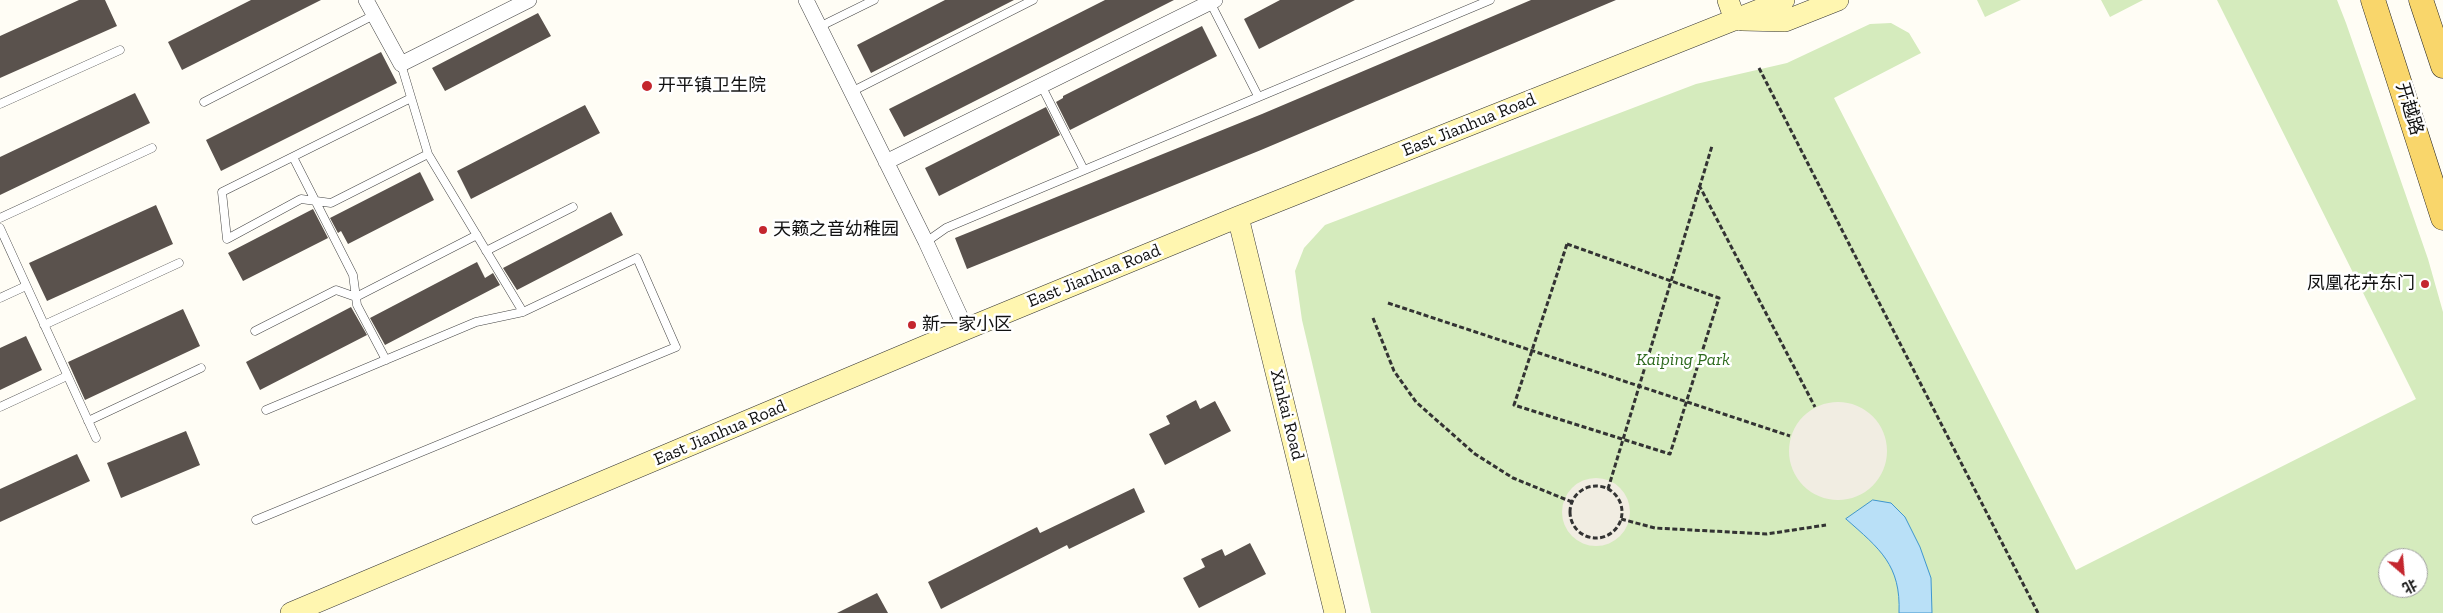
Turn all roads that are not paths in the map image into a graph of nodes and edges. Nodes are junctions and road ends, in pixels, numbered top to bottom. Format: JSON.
{"nodes":[{"id":1,"x":366,"y":0,"type":"edge"},
{"id":2,"x":529,"y":0,"type":"edge"},
{"id":3,"x":806,"y":0,"type":"edge"},
{"id":4,"x":874,"y":0,"type":"edge"},
{"id":5,"x":1033,"y":0,"type":"edge"},
{"id":6,"x":1490,"y":0,"type":"edge"},
{"id":7,"x":1728,"y":0,"type":"edge"},
{"id":8,"x":1784,"y":0,"type":"edge"},
{"id":9,"x":1838,"y":0,"type":"edge"},
{"id":10,"x":2373,"y":0,"type":"edge"},
{"id":11,"x":2421,"y":0,"type":"edge"},
{"id":12,"x":1211,"y":1,"type":"edge"},
{"id":13,"x":374,"y":15,"type":"junction"},
{"id":14,"x":1734,"y":20,"type":"junction"},
{"id":15,"x":819,"y":27,"type":"junction"},
{"id":16,"x":120,"y":50,"type":"dead end"},
{"id":17,"x":401,"y":64,"type":"junction"},
{"id":18,"x":2443,"y":66,"type":"edge"},
{"id":19,"x":1041,"y":85,"type":"junction"},
{"id":20,"x":851,"y":92,"type":"junction"},
{"id":21,"x":1258,"y":96,"type":"junction"},
{"id":22,"x":411,"y":98,"type":"junction"},
{"id":23,"x":204,"y":102,"type":"dead end"},
{"id":24,"x":0,"y":104,"type":"edge"},
{"id":25,"x":152,"y":148,"type":"dead end"},
{"id":26,"x":428,"y":154,"type":"junction"},
{"id":27,"x":293,"y":157,"type":"junction"},
{"id":28,"x":886,"y":162,"type":"junction"},
{"id":29,"x":1084,"y":170,"type":"junction"},
{"id":30,"x":316,"y":201,"type":"junction"},
{"id":31,"x":573,"y":208,"type":"dead end"},
{"id":32,"x":1238,"y":217,"type":"junction"},
{"id":33,"x":0,"y":218,"type":"edge"},
{"id":34,"x":2443,"y":218,"type":"edge"},
{"id":35,"x":0,"y":228,"type":"edge"},
{"id":36,"x":476,"y":235,"type":"junction"},
{"id":37,"x":926,"y":242,"type":"junction"},
{"id":38,"x":486,"y":251,"type":"junction"},
{"id":39,"x":179,"y":263,"type":"dead end"},
{"id":40,"x":26,"y":286,"type":"junction"},
{"id":41,"x":356,"y":296,"type":"junction"},
{"id":42,"x":0,"y":298,"type":"edge"},
{"id":43,"x":523,"y":312,"type":"junction"},
{"id":44,"x":44,"y":325,"type":"junction"},
{"id":45,"x":966,"y":329,"type":"junction"},
{"id":46,"x":255,"y":331,"type":"dead end"},
{"id":47,"x":386,"y":360,"type":"junction"},
{"id":48,"x":200,"y":368,"type":"dead end"},
{"id":49,"x":67,"y":376,"type":"junction"},
{"id":50,"x":0,"y":407,"type":"edge"},
{"id":51,"x":266,"y":410,"type":"dead end"},
{"id":52,"x":88,"y":421,"type":"junction"},
{"id":53,"x":96,"y":438,"type":"dead end"},
{"id":54,"x":256,"y":520,"type":"dead end"},
{"id":55,"x":291,"y":613,"type":"edge"},
{"id":56,"x":1335,"y":613,"type":"edge"}],
"edges":[{"from":1,"to":13,"type":"street"},
{"from":2,"to":17,"type":"street"},
{"from":3,"to":15,"type":"street"},
{"from":4,"to":15,"type":"lane"},
{"from":5,"to":20,"type":"lane"},
{"from":6,"to":21,"type":"lane"},
{"from":7,"to":14,"type":"main road"},
{"from":8,"to":14,"type":"main road","name":"East Jianhua Road"},
{"from":9,"to":14,"type":"main road","name":"East Jianhua Road"},
{"from":10,"to":34,"type":"main road","name":"开越路"},
{"from":11,"to":18,"type":"main road"},
{"from":12,"to":19,"type":"street"},
{"from":12,"to":21,"type":"lane"},
{"from":13,"to":17,"type":"street"},
{"from":13,"to":23,"type":"lane"},
{"from":14,"to":32,"type":"main road","name":"East Jianhua Road"},
{"from":15,"to":20,"type":"street"},
{"from":16,"to":24,"type":"lane"},
{"from":17,"to":22,"type":"lane"},
{"from":19,"to":28,"type":"street"},
{"from":19,"to":29,"type":"lane"},
{"from":20,"to":28,"type":"street"},
{"from":21,"to":29,"type":"lane"},
{"from":22,"to":26,"type":"lane"},
{"from":22,"to":27,"type":"lane"},
{"from":25,"to":33,"type":"lane"},
{"from":26,"to":30,"type":"lane"},
{"from":26,"to":36,"type":"lane"},
{"from":27,"to":30,"type":"lane"},
{"from":27,"to":30,"type":"lane"},
{"from":28,"to":37,"type":"street"},
{"from":29,"to":37,"type":"lane"},
{"from":30,"to":41,"type":"lane"},
{"from":31,"to":38,"type":"lane"},
{"from":32,"to":45,"type":"main road","name":"East Jianhua Road"},
{"from":32,"to":56,"type":"main road","name":"Xinkai Road"},
{"from":35,"to":40,"type":"lane"},
{"from":36,"to":38,"type":"lane"},
{"from":36,"to":41,"type":"lane"},
{"from":37,"to":45,"type":"street"},
{"from":38,"to":43,"type":"lane"},
{"from":39,"to":44,"type":"lane"},
{"from":40,"to":42,"type":"lane"},
{"from":40,"to":44,"type":"lane"},
{"from":41,"to":46,"type":"lane"},
{"from":41,"to":47,"type":"lane"},
{"from":43,"to":47,"type":"lane"},
{"from":43,"to":54,"type":"lane"},
{"from":44,"to":49,"type":"lane"},
{"from":45,"to":55,"type":"main road","name":"East Jianhua Road"},
{"from":47,"to":51,"type":"lane"},
{"from":48,"to":52,"type":"lane"},
{"from":49,"to":50,"type":"lane"},
{"from":49,"to":52,"type":"lane"},
{"from":52,"to":53,"type":"lane"}]}
